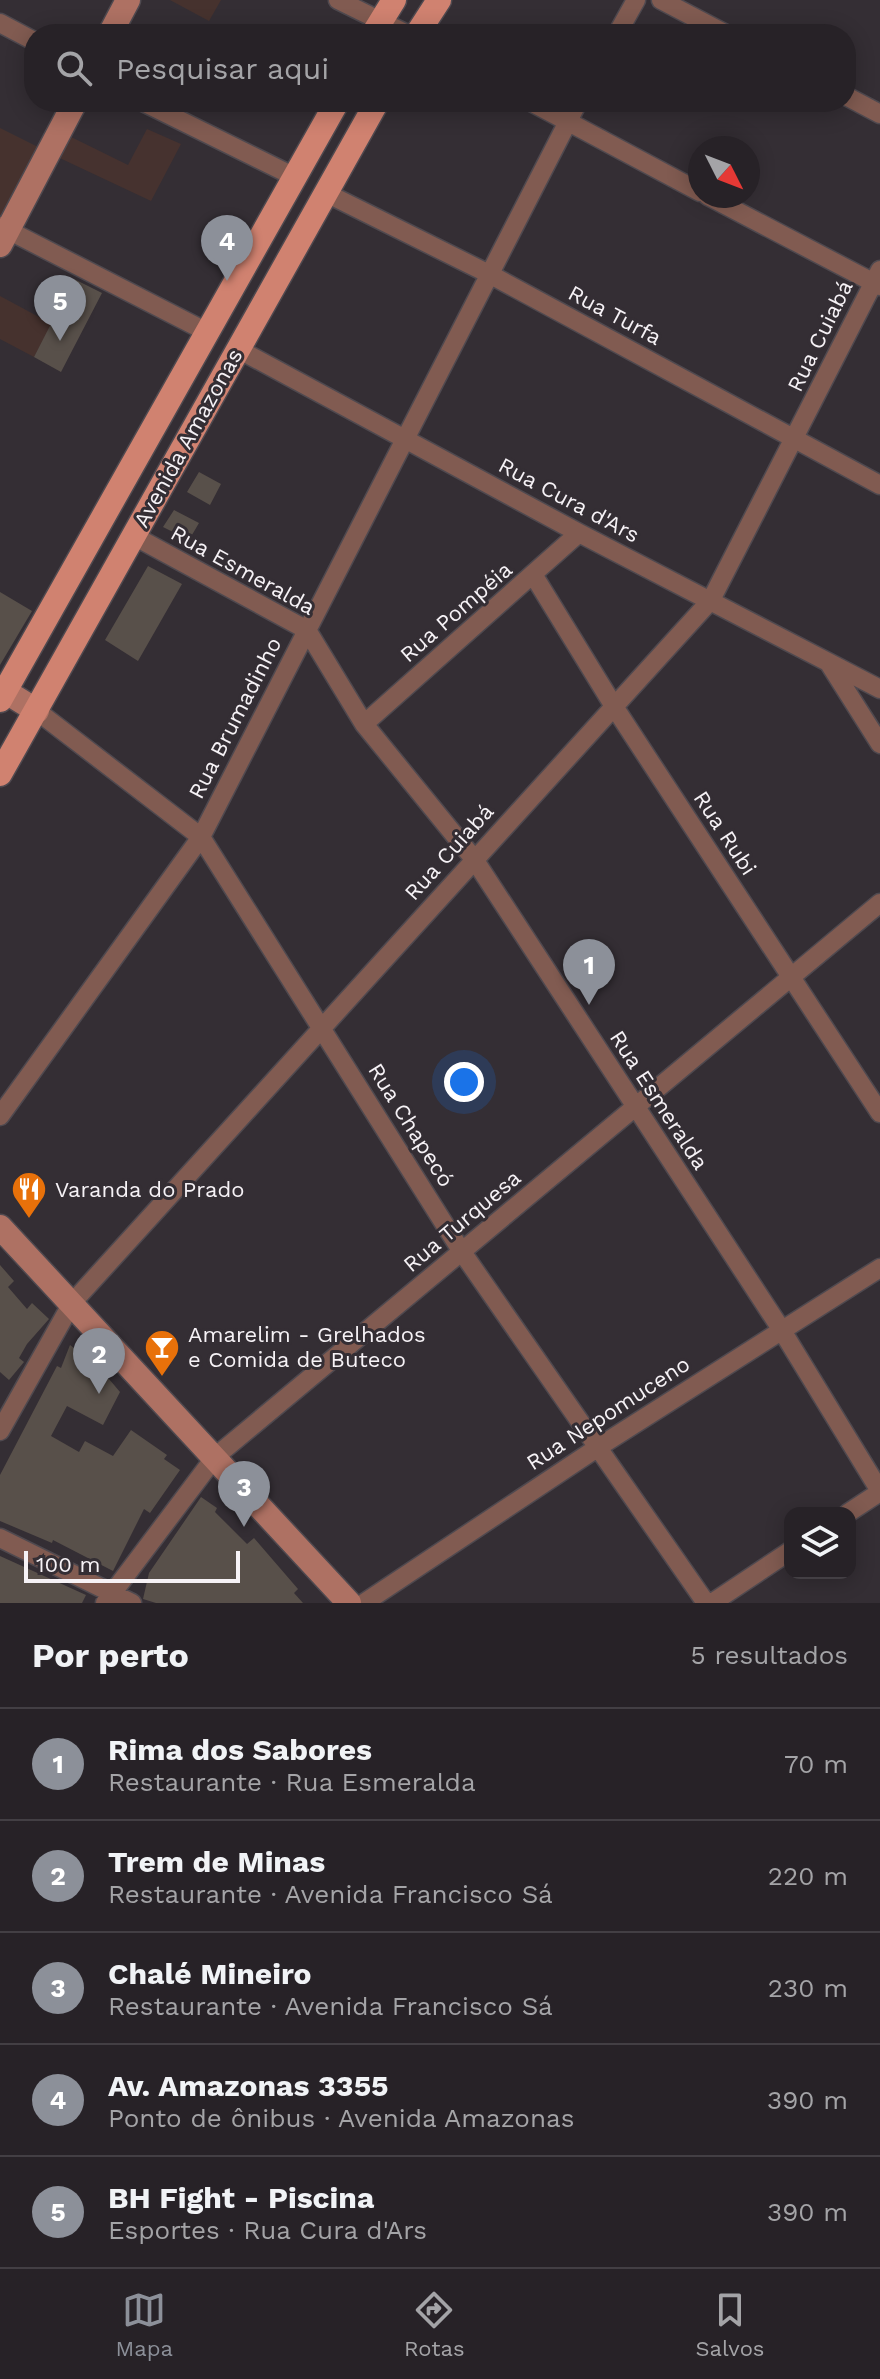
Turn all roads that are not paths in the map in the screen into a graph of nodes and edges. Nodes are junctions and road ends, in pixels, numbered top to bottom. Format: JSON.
{"nodes":[{"id":1,"x":128,"y":0,"type":"edge"},
{"id":2,"x":338,"y":0,"type":"edge"},
{"id":3,"x":394,"y":0,"type":"edge"},
{"id":4,"x":439,"y":0,"type":"edge"},
{"id":5,"x":636,"y":0,"type":"edge"},
{"id":6,"x":661,"y":0,"type":"edge"},
{"id":7,"x":0,"y":23,"type":"edge"},
{"id":8,"x":115,"y":24,"type":"edge"},
{"id":9,"x":371,"y":24,"type":"edge"},
{"id":10,"x":379,"y":24,"type":"edge"},
{"id":11,"x":423,"y":24,"type":"edge"},
{"id":12,"x":623,"y":24,"type":"edge"},
{"id":13,"x":707,"y":24,"type":"edge"},
{"id":14,"x":24,"y":36,"type":"edge"},
{"id":15,"x":856,"y":101,"type":"edge"},
{"id":16,"x":70,"y":112,"type":"edge"},
{"id":17,"x":163,"y":112,"type":"edge"},
{"id":18,"x":332,"y":112,"type":"edge"},
{"id":19,"x":371,"y":112,"type":"edge"},
{"id":20,"x":549,"y":112,"type":"edge"},
{"id":21,"x":572,"y":112,"type":"edge"},
{"id":22,"x":880,"y":114,"type":"edge"},
{"id":23,"x":567,"y":122,"type":"junction"},
{"id":24,"x":297,"y":178,"type":"junction"},
{"id":25,"x":688,"y":186,"type":"edge"},
{"id":26,"x":324,"y":192,"type":"junction"},
{"id":27,"x":733,"y":208,"type":"edge"},
{"id":28,"x":3,"y":234,"type":"edge"},
{"id":29,"x":491,"y":275,"type":"junction"},
{"id":30,"x":878,"y":279,"type":"edge"},
{"id":31,"x":209,"y":333,"type":"junction"},
{"id":32,"x":238,"y":349,"type":"junction"},
{"id":33,"x":406,"y":440,"type":"junction"},
{"id":34,"x":795,"y":440,"type":"junction"},
{"id":35,"x":880,"y":485,"type":"edge"},
{"id":36,"x":579,"y":533,"type":"junction"},
{"id":37,"x":134,"y":536,"type":"junction"},
{"id":38,"x":534,"y":576,"type":"junction"},
{"id":39,"x":711,"y":600,"type":"junction"},
{"id":40,"x":307,"y":630,"type":"junction"},
{"id":41,"x":828,"y":663,"type":"junction"},
{"id":42,"x":880,"y":689,"type":"edge"},
{"id":43,"x":2,"y":693,"type":"edge"},
{"id":44,"x":615,"y":708,"type":"junction"},
{"id":45,"x":37,"y":711,"type":"junction"},
{"id":46,"x":364,"y":724,"type":"junction"},
{"id":47,"x":880,"y":744,"type":"edge"},
{"id":48,"x":0,"y":774,"type":"edge"},
{"id":49,"x":201,"y":837,"type":"junction"},
{"id":50,"x":474,"y":859,"type":"junction"},
{"id":51,"x":880,"y":903,"type":"edge"},
{"id":52,"x":789,"y":977,"type":"junction"},
{"id":53,"x":323,"y":1028,"type":"junction"},
{"id":54,"x":634,"y":1107,"type":"junction"},
{"id":55,"x":880,"y":1113,"type":"edge"},
{"id":56,"x":0,"y":1116,"type":"edge"},
{"id":57,"x":0,"y":1227,"type":"edge"},
{"id":58,"x":462,"y":1252,"type":"junction"},
{"id":59,"x":880,"y":1268,"type":"edge"},
{"id":60,"x":72,"y":1303,"type":"junction"},
{"id":61,"x":781,"y":1329,"type":"junction"},
{"id":62,"x":6,"y":1412,"type":"edge"},
{"id":63,"x":0,"y":1431,"type":"edge"},
{"id":64,"x":600,"y":1446,"type":"junction"},
{"id":65,"x":215,"y":1457,"type":"junction"},
{"id":66,"x":880,"y":1491,"type":"edge"},
{"id":67,"x":856,"y":1508,"type":"edge"},
{"id":68,"x":0,"y":1538,"type":"edge"},
{"id":69,"x":784,"y":1555,"type":"edge"},
{"id":70,"x":109,"y":1598,"type":"edge"},
{"id":71,"x":132,"y":1603,"type":"edge"},
{"id":72,"x":349,"y":1603,"type":"edge"},
{"id":73,"x":364,"y":1603,"type":"edge"},
{"id":74,"x":709,"y":1603,"type":"edge"}],
"edges":[{"from":1,"to":8,"type":"street"},
{"from":2,"to":9,"type":"street"},
{"from":3,"to":10,"type":"main road"},
{"from":4,"to":11,"type":"main road"},
{"from":5,"to":12,"type":"street"},
{"from":6,"to":13,"type":"street"},
{"from":7,"to":14,"type":"street"},
{"from":15,"to":22,"type":"street"},
{"from":16,"to":28,"type":"street"},
{"from":17,"to":24,"type":"street"},
{"from":18,"to":24,"type":"main road","name":"Avenida Amazonas"},
{"from":19,"to":26,"type":"main road","name":"Avenida Amazonas"},
{"from":20,"to":23,"type":"street"},
{"from":21,"to":23,"type":"street","name":"Rua Brumadinho"},
{"from":23,"to":25,"type":"street"},
{"from":23,"to":29,"type":"street","name":"Rua Brumadinho"},
{"from":24,"to":31,"type":"main road","name":"Avenida Amazonas"},
{"from":26,"to":29,"type":"street","name":"Rua Turfa"},
{"from":26,"to":32,"type":"main road","name":"Avenida Amazonas"},
{"from":27,"to":30,"type":"street"},
{"from":28,"to":31,"type":"street"},
{"from":29,"to":33,"type":"street","name":"Rua Brumadinho"},
{"from":29,"to":34,"type":"street","name":"Rua Turfa"},
{"from":30,"to":34,"type":"street","name":"Rua Cuiabá"},
{"from":31,"to":43,"type":"main road","name":"Avenida Amazonas"},
{"from":32,"to":33,"type":"street","name":"Rua Cura d'Ars"},
{"from":32,"to":37,"type":"main road","name":"Avenida Amazonas"},
{"from":33,"to":36,"type":"street","name":"Rua Cura d'Ars"},
{"from":33,"to":40,"type":"street","name":"Rua Brumadinho"},
{"from":34,"to":35,"type":"street","name":"Rua Turfa"},
{"from":34,"to":39,"type":"street","name":"Rua Cuiabá"},
{"from":36,"to":38,"type":"street","name":"Rua Pompéia"},
{"from":36,"to":39,"type":"street","name":"Rua Cura d'Ars"},
{"from":37,"to":40,"type":"street","name":"Rua Esmeralda"},
{"from":37,"to":45,"type":"main road","name":"Avenida Amazonas"},
{"from":38,"to":44,"type":"street","name":"Rua Rubi"},
{"from":38,"to":46,"type":"street","name":"Rua Pompéia"},
{"from":39,"to":41,"type":"street","name":"Rua Cura d'Ars"},
{"from":39,"to":44,"type":"street","name":"Rua Cuiabá"},
{"from":40,"to":46,"type":"street","name":"Rua Esmeralda"},
{"from":40,"to":49,"type":"street","name":"Rua Brumadinho"},
{"from":41,"to":42,"type":"street","name":"Rua Cura d'Ars"},
{"from":41,"to":47,"type":"street"},
{"from":43,"to":45,"type":"street"},
{"from":44,"to":50,"type":"street","name":"Rua Cuiabá"},
{"from":44,"to":52,"type":"street","name":"Rua Rubi"},
{"from":45,"to":48,"type":"main road","name":"Avenida Amazonas"},
{"from":45,"to":49,"type":"street","name":"Rua Chapecó"},
{"from":46,"to":50,"type":"street","name":"Rua Esmeralda"},
{"from":49,"to":53,"type":"street","name":"Rua Chapecó"},
{"from":49,"to":56,"type":"street","name":"Rua Brumadinho"},
{"from":50,"to":53,"type":"street","name":"Rua Cuiabá"},
{"from":50,"to":54,"type":"street","name":"Rua Esmeralda"},
{"from":51,"to":52,"type":"street","name":"Rua Turquesa"},
{"from":52,"to":54,"type":"street","name":"Rua Turquesa"},
{"from":52,"to":55,"type":"street","name":"Rua Rubi"},
{"from":53,"to":58,"type":"street","name":"Rua Chapecó"},
{"from":53,"to":60,"type":"street","name":"Rua Cuiabá"},
{"from":54,"to":58,"type":"street","name":"Rua Turquesa"},
{"from":54,"to":61,"type":"street","name":"Rua Esmeralda"},
{"from":57,"to":60,"type":"street"},
{"from":58,"to":64,"type":"street","name":"Rua Chapecó"},
{"from":58,"to":65,"type":"street","name":"Rua Turquesa"},
{"from":59,"to":61,"type":"street","name":"Rua Nepomuceno"},
{"from":60,"to":62,"type":"street","name":"Rua Cuiabá"},
{"from":60,"to":65,"type":"street"},
{"from":61,"to":64,"type":"street","name":"Rua Nepomuceno"},
{"from":61,"to":66,"type":"street","name":"Rua Esmeralda"},
{"from":62,"to":63,"type":"street","name":"Rua Cuiabá"},
{"from":64,"to":73,"type":"street","name":"Rua Nepomuceno"},
{"from":64,"to":74,"type":"street","name":"Rua Chapecó"},
{"from":65,"to":70,"type":"street","name":"Rua Turquesa"},
{"from":65,"to":72,"type":"street"},
{"from":66,"to":67,"type":"street"},
{"from":68,"to":70,"type":"street"},
{"from":69,"to":74,"type":"street"},
{"from":70,"to":71,"type":"street"}]}
